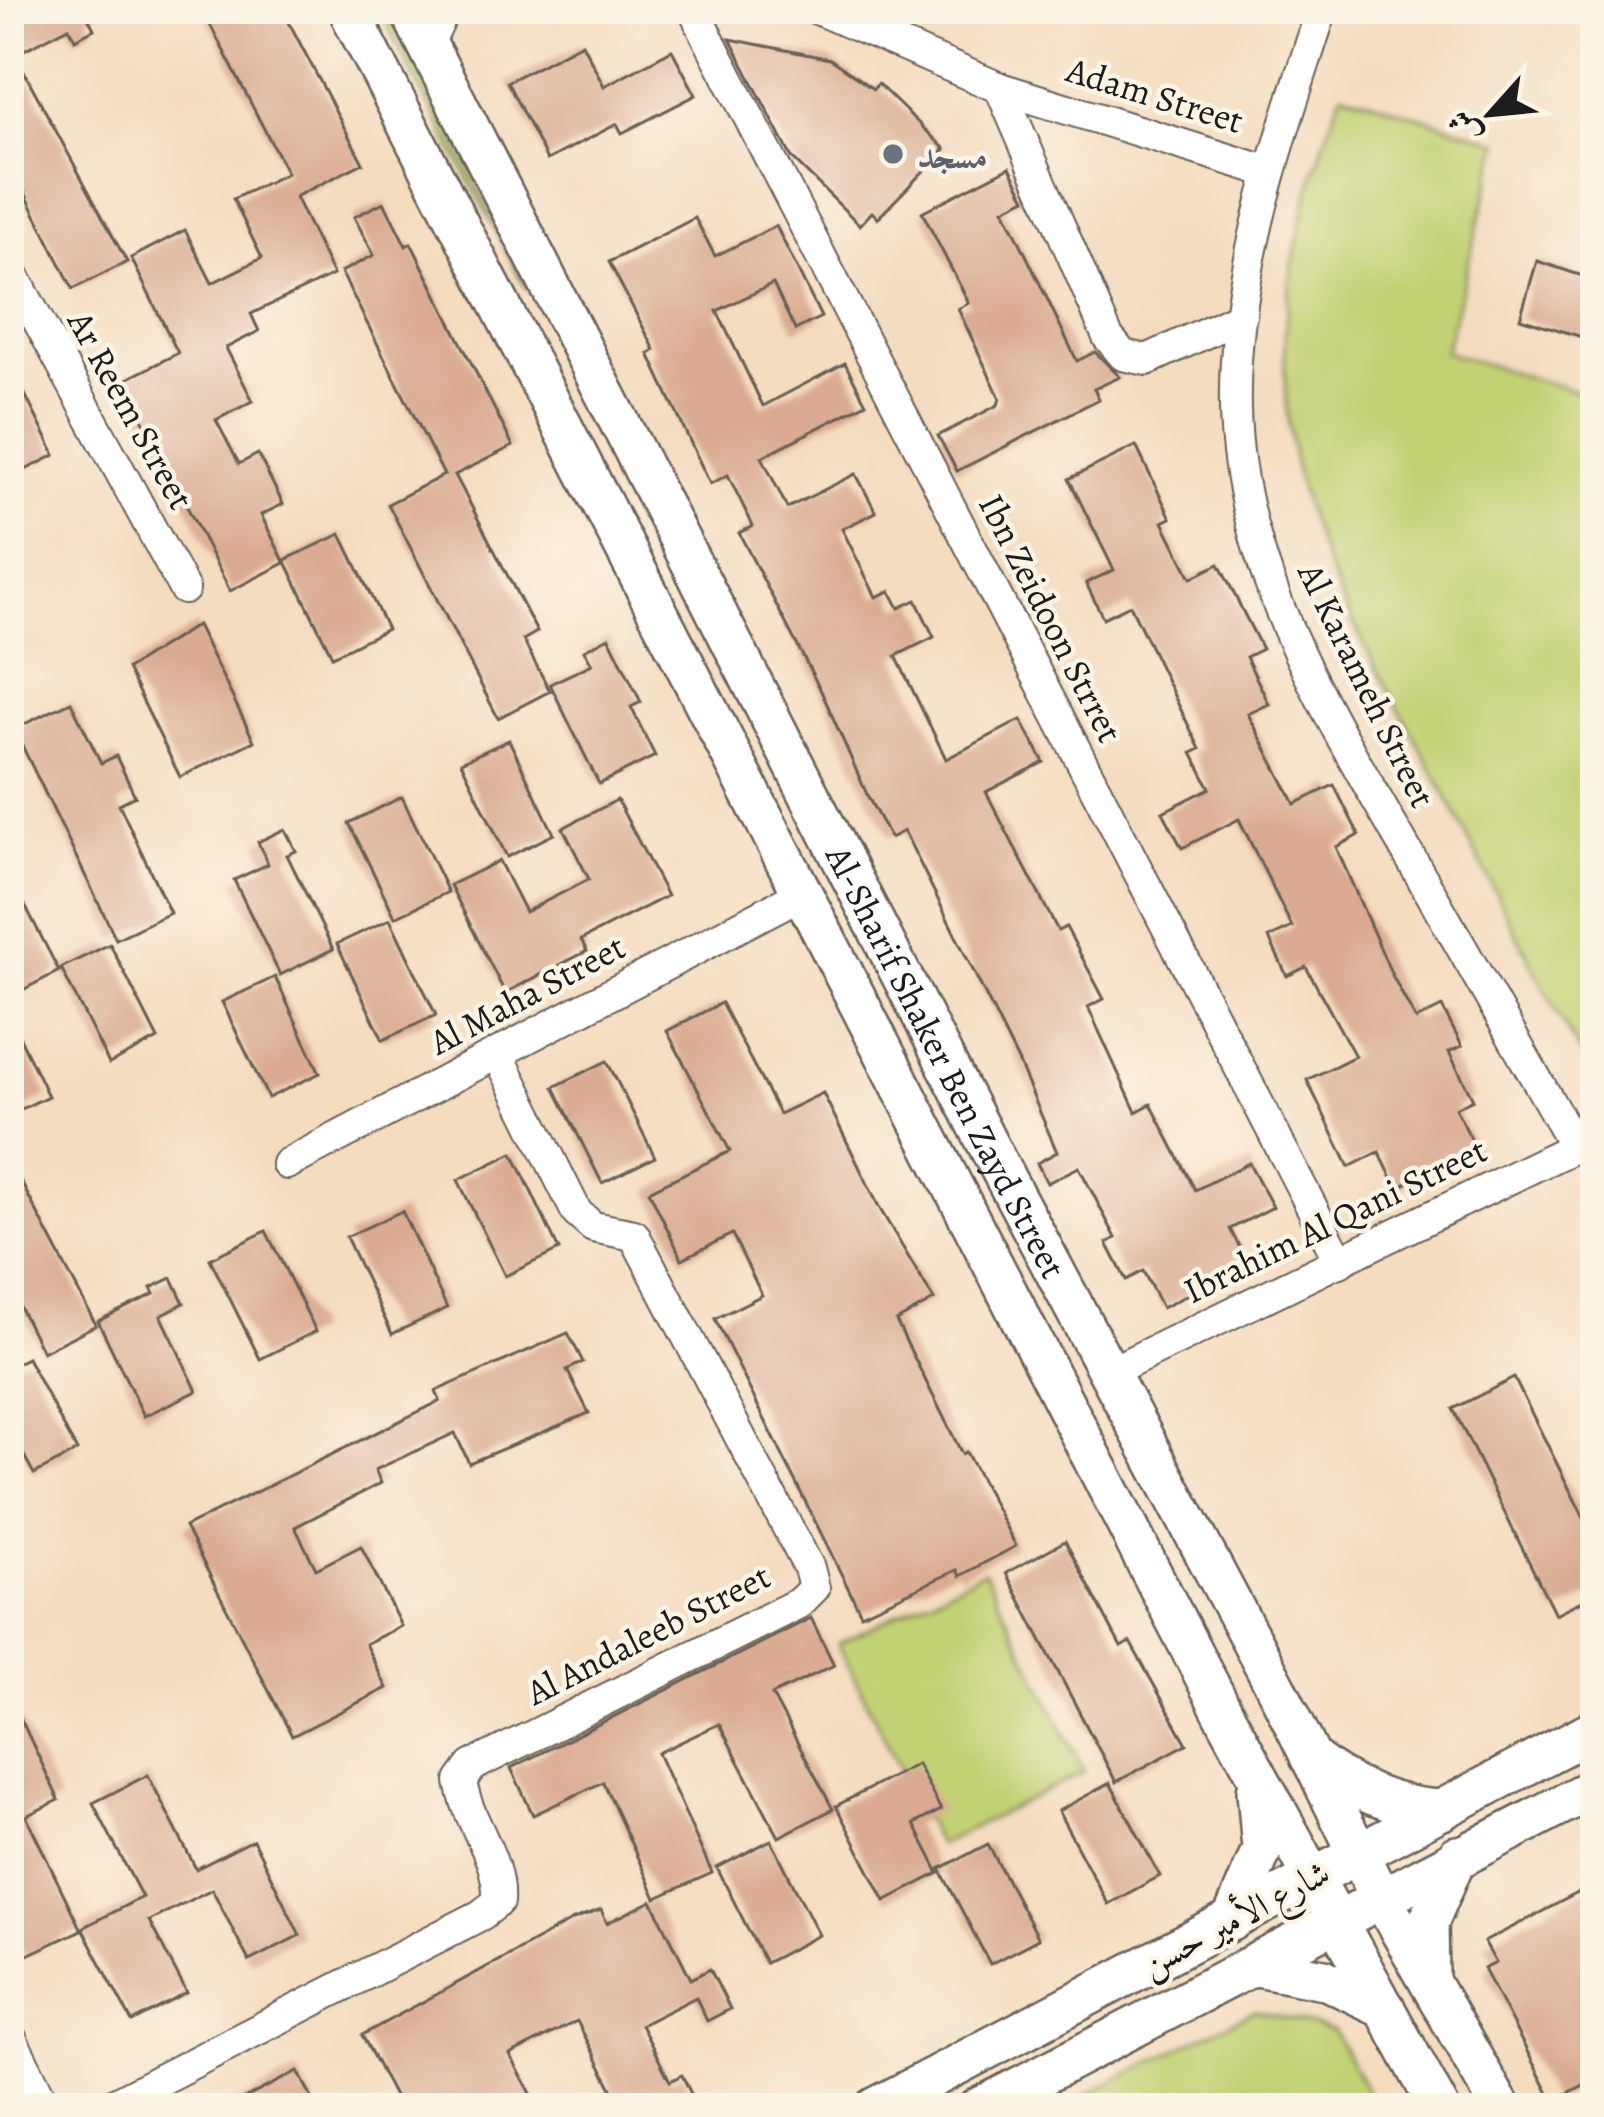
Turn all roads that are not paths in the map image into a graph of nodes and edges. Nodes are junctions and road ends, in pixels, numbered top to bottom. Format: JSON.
{"nodes":[{"id":1,"x":349,"y":9,"type":"edge"},
{"id":2,"x":409,"y":9,"type":"edge"},
{"id":3,"x":445,"y":9,"type":"edge"},
{"id":4,"x":693,"y":9,"type":"edge"},
{"id":5,"x":817,"y":9,"type":"edge"},
{"id":6,"x":1322,"y":9,"type":"edge"},
{"id":7,"x":428,"y":45,"type":"junction"},
{"id":8,"x":1000,"y":88,"type":"junction"},
{"id":9,"x":1270,"y":172,"type":"junction"},
{"id":10,"x":9,"y":267,"type":"edge"},
{"id":11,"x":1241,"y":316,"type":"junction"},
{"id":12,"x":570,"y":320,"type":"junction"},
{"id":13,"x":520,"y":344,"type":"junction"},
{"id":14,"x":184,"y":589,"type":"dead end"},
{"id":15,"x":802,"y":893,"type":"junction"},
{"id":16,"x":498,"y":1054,"type":"junction"},
{"id":17,"x":1585,"y":1142,"type":"edge"},
{"id":18,"x":994,"y":1156,"type":"junction"},
{"id":19,"x":286,"y":1165,"type":"dead end"},
{"id":20,"x":949,"y":1181,"type":"junction"},
{"id":21,"x":1340,"y":1262,"type":"junction"},
{"id":22,"x":1108,"y":1373,"type":"junction"},
{"id":23,"x":1595,"y":1730,"type":"edge"},
{"id":24,"x":1308,"y":1756,"type":"junction"},
{"id":25,"x":1255,"y":1774,"type":"junction"},
{"id":26,"x":1595,"y":1787,"type":"edge"},
{"id":27,"x":1442,"y":1810,"type":"junction"},
{"id":28,"x":1357,"y":1852,"type":"junction"},
{"id":29,"x":1457,"y":1856,"type":"junction"},
{"id":30,"x":1312,"y":1876,"type":"junction"},
{"id":31,"x":1380,"y":1896,"type":"junction"},
{"id":32,"x":1232,"y":1921,"type":"junction"},
{"id":33,"x":1336,"y":1921,"type":"junction"},
{"id":34,"x":1256,"y":1966,"type":"junction"},
{"id":35,"x":1429,"y":1987,"type":"junction"},
{"id":36,"x":1385,"y":2008,"type":"junction"},
{"id":37,"x":9,"y":2034,"type":"edge"},
{"id":38,"x":46,"y":2108,"type":"edge"},
{"id":39,"x":106,"y":2108,"type":"edge"},
{"id":40,"x":875,"y":2108,"type":"edge"},
{"id":41,"x":980,"y":2108,"type":"edge"},
{"id":42,"x":1439,"y":2108,"type":"edge"},
{"id":43,"x":1502,"y":2108,"type":"edge"}],
"edges":[{"from":1,"to":13,"type":"main road","name":"Al-Sharif Shaker Ben Zayd Street"},
{"from":2,"to":7,"type":"main road","name":"Al-Sharif Shaker Ben Zayd Street"},
{"from":3,"to":7,"type":"street"},
{"from":4,"to":21,"type":"street","name":"Ibn Zeidoon Strret"},
{"from":5,"to":8,"type":"street","name":"Adam Street"},
{"from":6,"to":9,"type":"street","name":"Al Karameh Street"},
{"from":7,"to":12,"type":"main road","name":"Al-Sharif Shaker Ben Zayd Street"},
{"from":8,"to":9,"type":"street","name":"Adam Street"},
{"from":8,"to":11,"type":"street"},
{"from":9,"to":11,"type":"street","name":"Al Karameh Street"},
{"from":10,"to":14,"type":"street","name":"Ar Reem Street"},
{"from":11,"to":17,"type":"street","name":"Al Karameh Street"},
{"from":12,"to":13,"type":"main road"},
{"from":12,"to":18,"type":"main road","name":"Al-Sharif Shaker Ben Zayd Street"},
{"from":13,"to":15,"type":"main road","name":"Al-Sharif Shaker Ben Zayd Street"},
{"from":15,"to":16,"type":"street","name":"Al Maha Street"},
{"from":15,"to":20,"type":"main road","name":"Al-Sharif Shaker Ben Zayd Street"},
{"from":16,"to":19,"type":"street","name":"Al Maha Street"},
{"from":16,"to":39,"type":"street","name":"Al Andaleeb Street"},
{"from":17,"to":21,"type":"street","name":"Ibrahim Al Qani Street"},
{"from":18,"to":20,"type":"main road"},
{"from":18,"to":22,"type":"main road","name":"Al-Sharif Shaker Ben Zayd Street"},
{"from":20,"to":25,"type":"main road","name":"Al-Sharif Shaker Ben Zayd Street"},
{"from":21,"to":22,"type":"street","name":"Ibrahim Al Qani Street"},
{"from":22,"to":24,"type":"main road","name":"Al-Sharif Shaker Ben Zayd Street"},
{"from":23,"to":27,"type":"main road","name":"شارع الأمير حسن"},
{"from":24,"to":27,"type":"main road"},
{"from":24,"to":28,"type":"main road","name":"Al-Sharif Shaker Ben Zayd Street"},
{"from":25,"to":30,"type":"main road","name":"Al-Sharif Shaker Ben Zayd Street"},
{"from":25,"to":32,"type":"main road"},
{"from":26,"to":29,"type":"main road","name":"شارع الأمير حسن"},
{"from":27,"to":28,"type":"main road","name":"شارع الأمير حسن"},
{"from":28,"to":30,"type":"main road","name":"شارع الأمير حسن"},
{"from":28,"to":31,"type":"main road","name":"Al-Sharif Shaker Ben Zayd Street"},
{"from":29,"to":31,"type":"main road","name":"شارع الأمير حسن"},
{"from":29,"to":35,"type":"main road"},
{"from":30,"to":32,"type":"main road","name":"شارع الأمير حسن"},
{"from":30,"to":33,"type":"main road","name":"Al-Sharif Shaker Ben Zayd Street"},
{"from":31,"to":33,"type":"main road","name":"شارع الأمير حسن"},
{"from":31,"to":35,"type":"main road","name":"Al-Sharif Shaker Ben Zayd Street"},
{"from":32,"to":40,"type":"main road","name":"شارع الأمير حسن"},
{"from":33,"to":34,"type":"main road","name":"شارع الأمير حسن"},
{"from":33,"to":36,"type":"main road","name":"Al-Sharif Shaker Ben Zayd Street"},
{"from":34,"to":36,"type":"main road"},
{"from":34,"to":41,"type":"main road","name":"شارع الأمير حسن"},
{"from":35,"to":43,"type":"main road","name":"Al-Sharif Shaker Ben Zayd Street"},
{"from":36,"to":42,"type":"main road","name":"Al-Sharif Shaker Ben Zayd Street"},
{"from":37,"to":38,"type":"street"}]}
